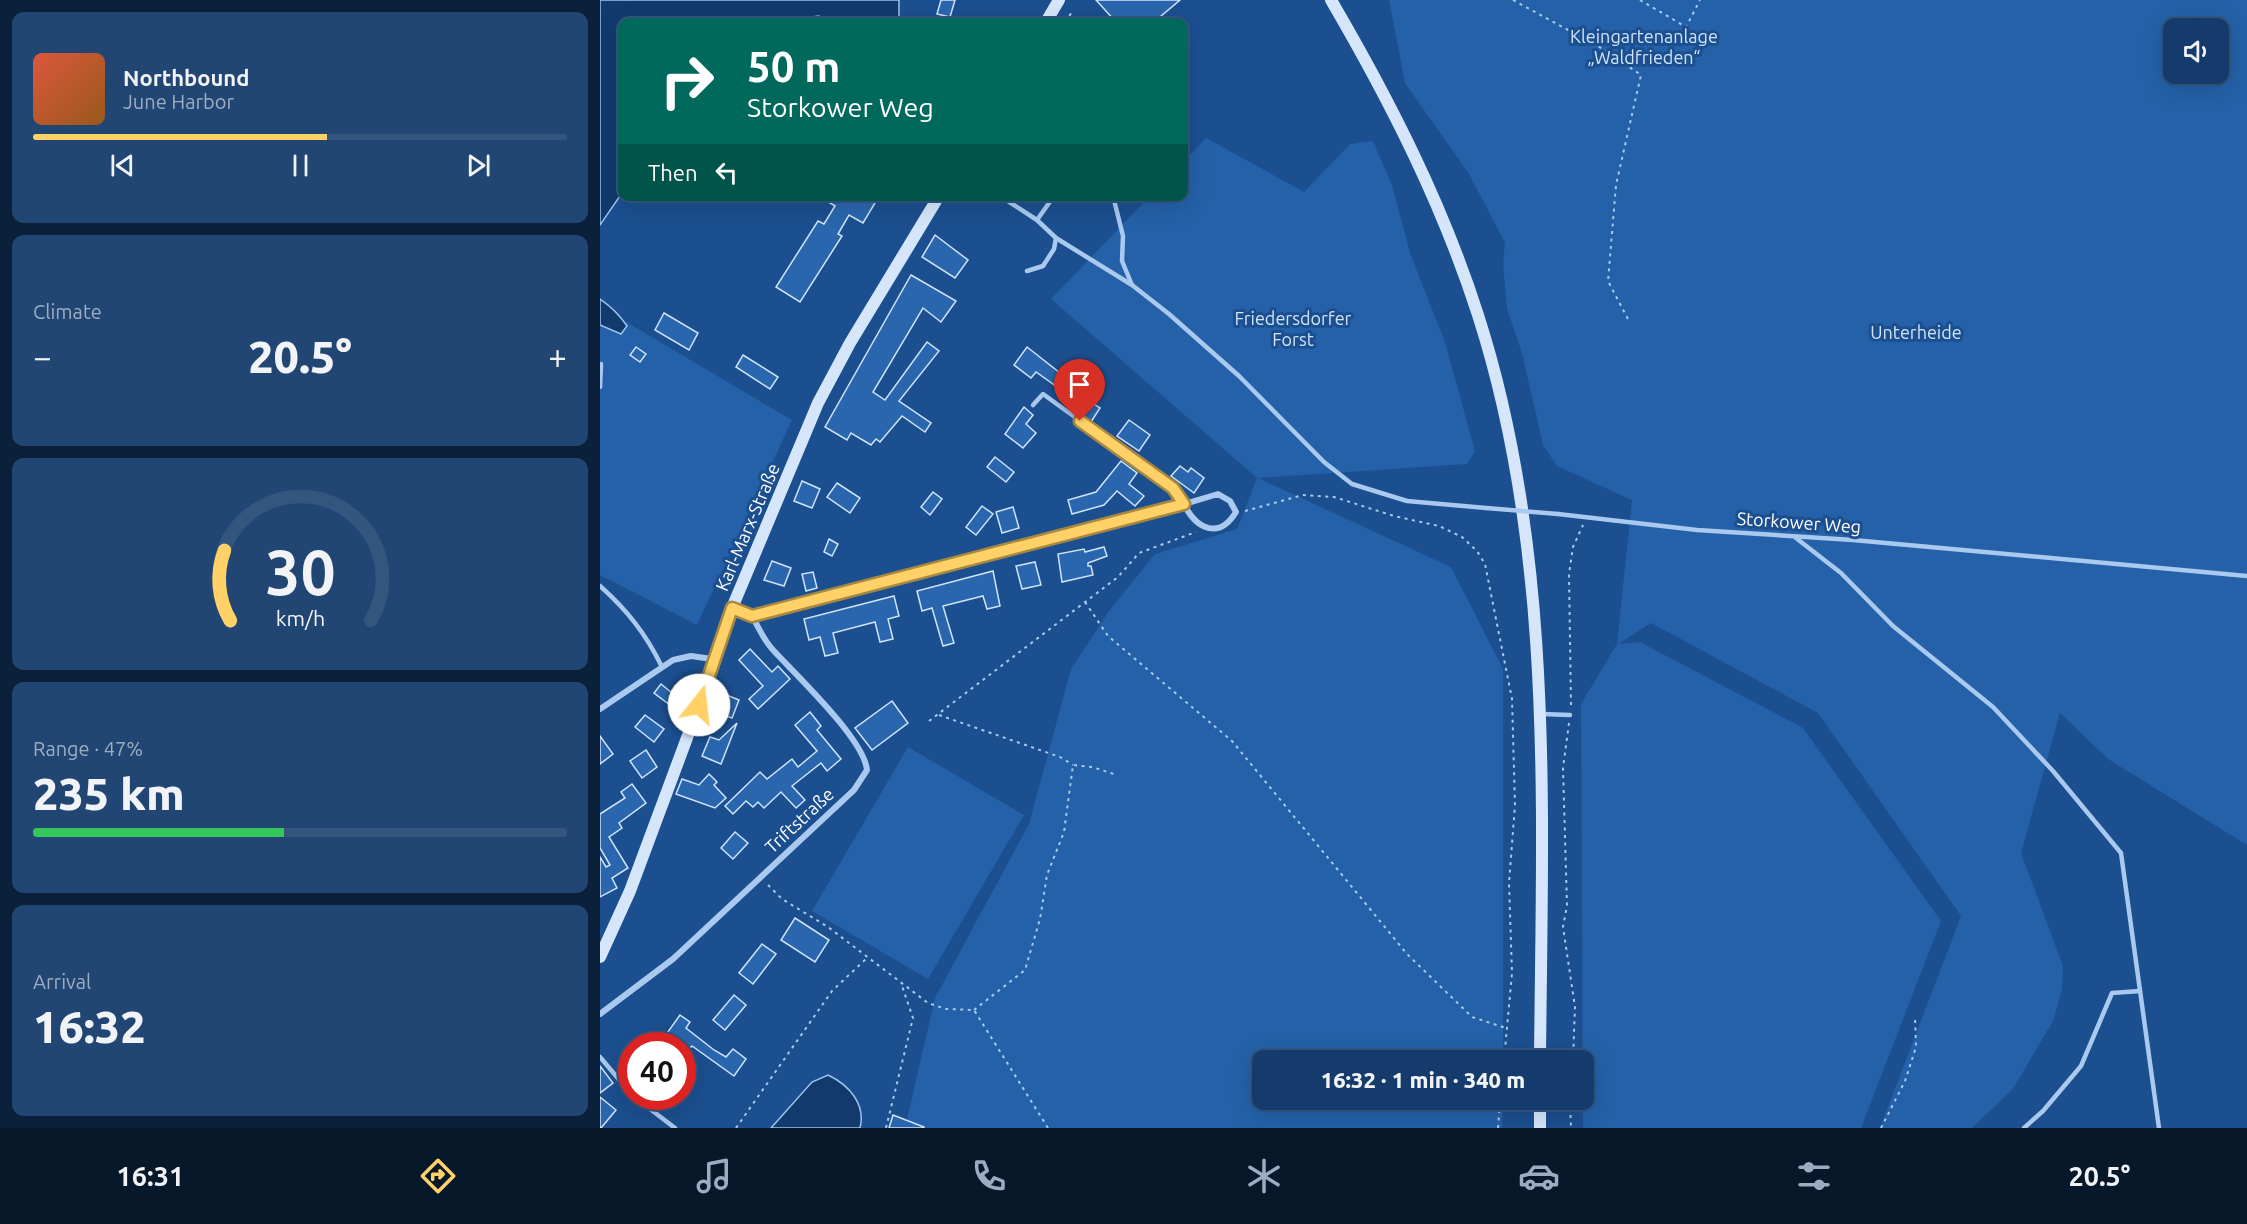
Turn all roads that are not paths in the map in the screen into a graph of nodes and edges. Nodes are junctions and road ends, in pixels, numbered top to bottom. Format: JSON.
{"nodes":[{"id":1,"x":1331,"y":0,"type":"edge"},
{"id":2,"x":1057,"y":4,"type":"edge"},
{"id":3,"x":1048,"y":18,"type":"edge"},
{"id":4,"x":936,"y":201,"type":"edge"},
{"id":5,"x":1008,"y":201,"type":"edge"},
{"id":6,"x":1050,"y":201,"type":"edge"},
{"id":7,"x":1114,"y":201,"type":"edge"},
{"id":8,"x":1037,"y":220,"type":"junction"},
{"id":9,"x":1056,"y":238,"type":"junction"},
{"id":10,"x":1027,"y":271,"type":"dead end"},
{"id":11,"x":1132,"y":285,"type":"junction"},
{"id":12,"x":601,"y":364,"type":"edge"},
{"id":13,"x":600,"y":387,"type":"edge"},
{"id":14,"x":1033,"y":405,"type":"dead end"},
{"id":15,"x":1184,"y":504,"type":"junction"},
{"id":16,"x":1796,"y":537,"type":"junction"},
{"id":17,"x":2247,"y":576,"type":"edge"},
{"id":18,"x":600,"y":586,"type":"edge"},
{"id":19,"x":732,"y":608,"type":"junction"},
{"id":20,"x":752,"y":616,"type":"junction"},
{"id":21,"x":712,"y":659,"type":"junction"},
{"id":22,"x":662,"y":667,"type":"junction"},
{"id":23,"x":600,"y":709,"type":"edge"},
{"id":24,"x":1539,"y":714,"type":"junction"},
{"id":25,"x":1570,"y":715,"type":"road end"},
{"id":26,"x":600,"y":957,"type":"edge"},
{"id":27,"x":2140,"y":991,"type":"junction"},
{"id":28,"x":600,"y":1014,"type":"edge"},
{"id":29,"x":1540,"y":1050,"type":"edge"},
{"id":30,"x":600,"y":1057,"type":"edge"},
{"id":31,"x":618,"y":1079,"type":"edge"},
{"id":32,"x":651,"y":1110,"type":"edge"},
{"id":33,"x":1540,"y":1110,"type":"edge"},
{"id":34,"x":675,"y":1128,"type":"edge"},
{"id":35,"x":1540,"y":1128,"type":"edge"},
{"id":36,"x":2024,"y":1128,"type":"edge"},
{"id":37,"x":2159,"y":1128,"type":"edge"}],
"edges":[{"from":1,"to":24,"type":"main road"},
{"from":2,"to":3,"type":"main road"},
{"from":4,"to":19,"type":"main road","name":"Karl-Marx-Straße"},
{"from":5,"to":8,"type":"lane"},
{"from":6,"to":8,"type":"lane"},
{"from":7,"to":11,"type":"lane"},
{"from":8,"to":9,"type":"lane"},
{"from":9,"to":10,"type":"lane"},
{"from":9,"to":11,"type":"lane"},
{"from":11,"to":16,"type":"lane","name":"Storkower Weg","bridge":true},
{"from":12,"to":13,"type":"lane"},
{"from":14,"to":15,"type":"lane"},
{"from":15,"to":15,"type":"street"},
{"from":15,"to":20,"type":"street"},
{"from":16,"to":17,"type":"lane","name":"Storkower Weg"},
{"from":16,"to":27,"type":"lane"},
{"from":18,"to":22,"type":"lane"},
{"from":19,"to":20,"type":"street"},
{"from":19,"to":21,"type":"main road","name":"Karl-Marx-Straße"},
{"from":20,"to":28,"type":"street","name":"Triftstraße"},
{"from":21,"to":22,"type":"street"},
{"from":21,"to":26,"type":"main road","name":"Karl-Marx-Straße"},
{"from":22,"to":23,"type":"street"},
{"from":24,"to":25,"type":"lane"},
{"from":24,"to":29,"type":"main road"},
{"from":27,"to":36,"type":"lane"},
{"from":27,"to":37,"type":"lane"},
{"from":30,"to":31,"type":"lane"},
{"from":32,"to":34,"type":"lane"},
{"from":33,"to":35,"type":"main road"}]}
